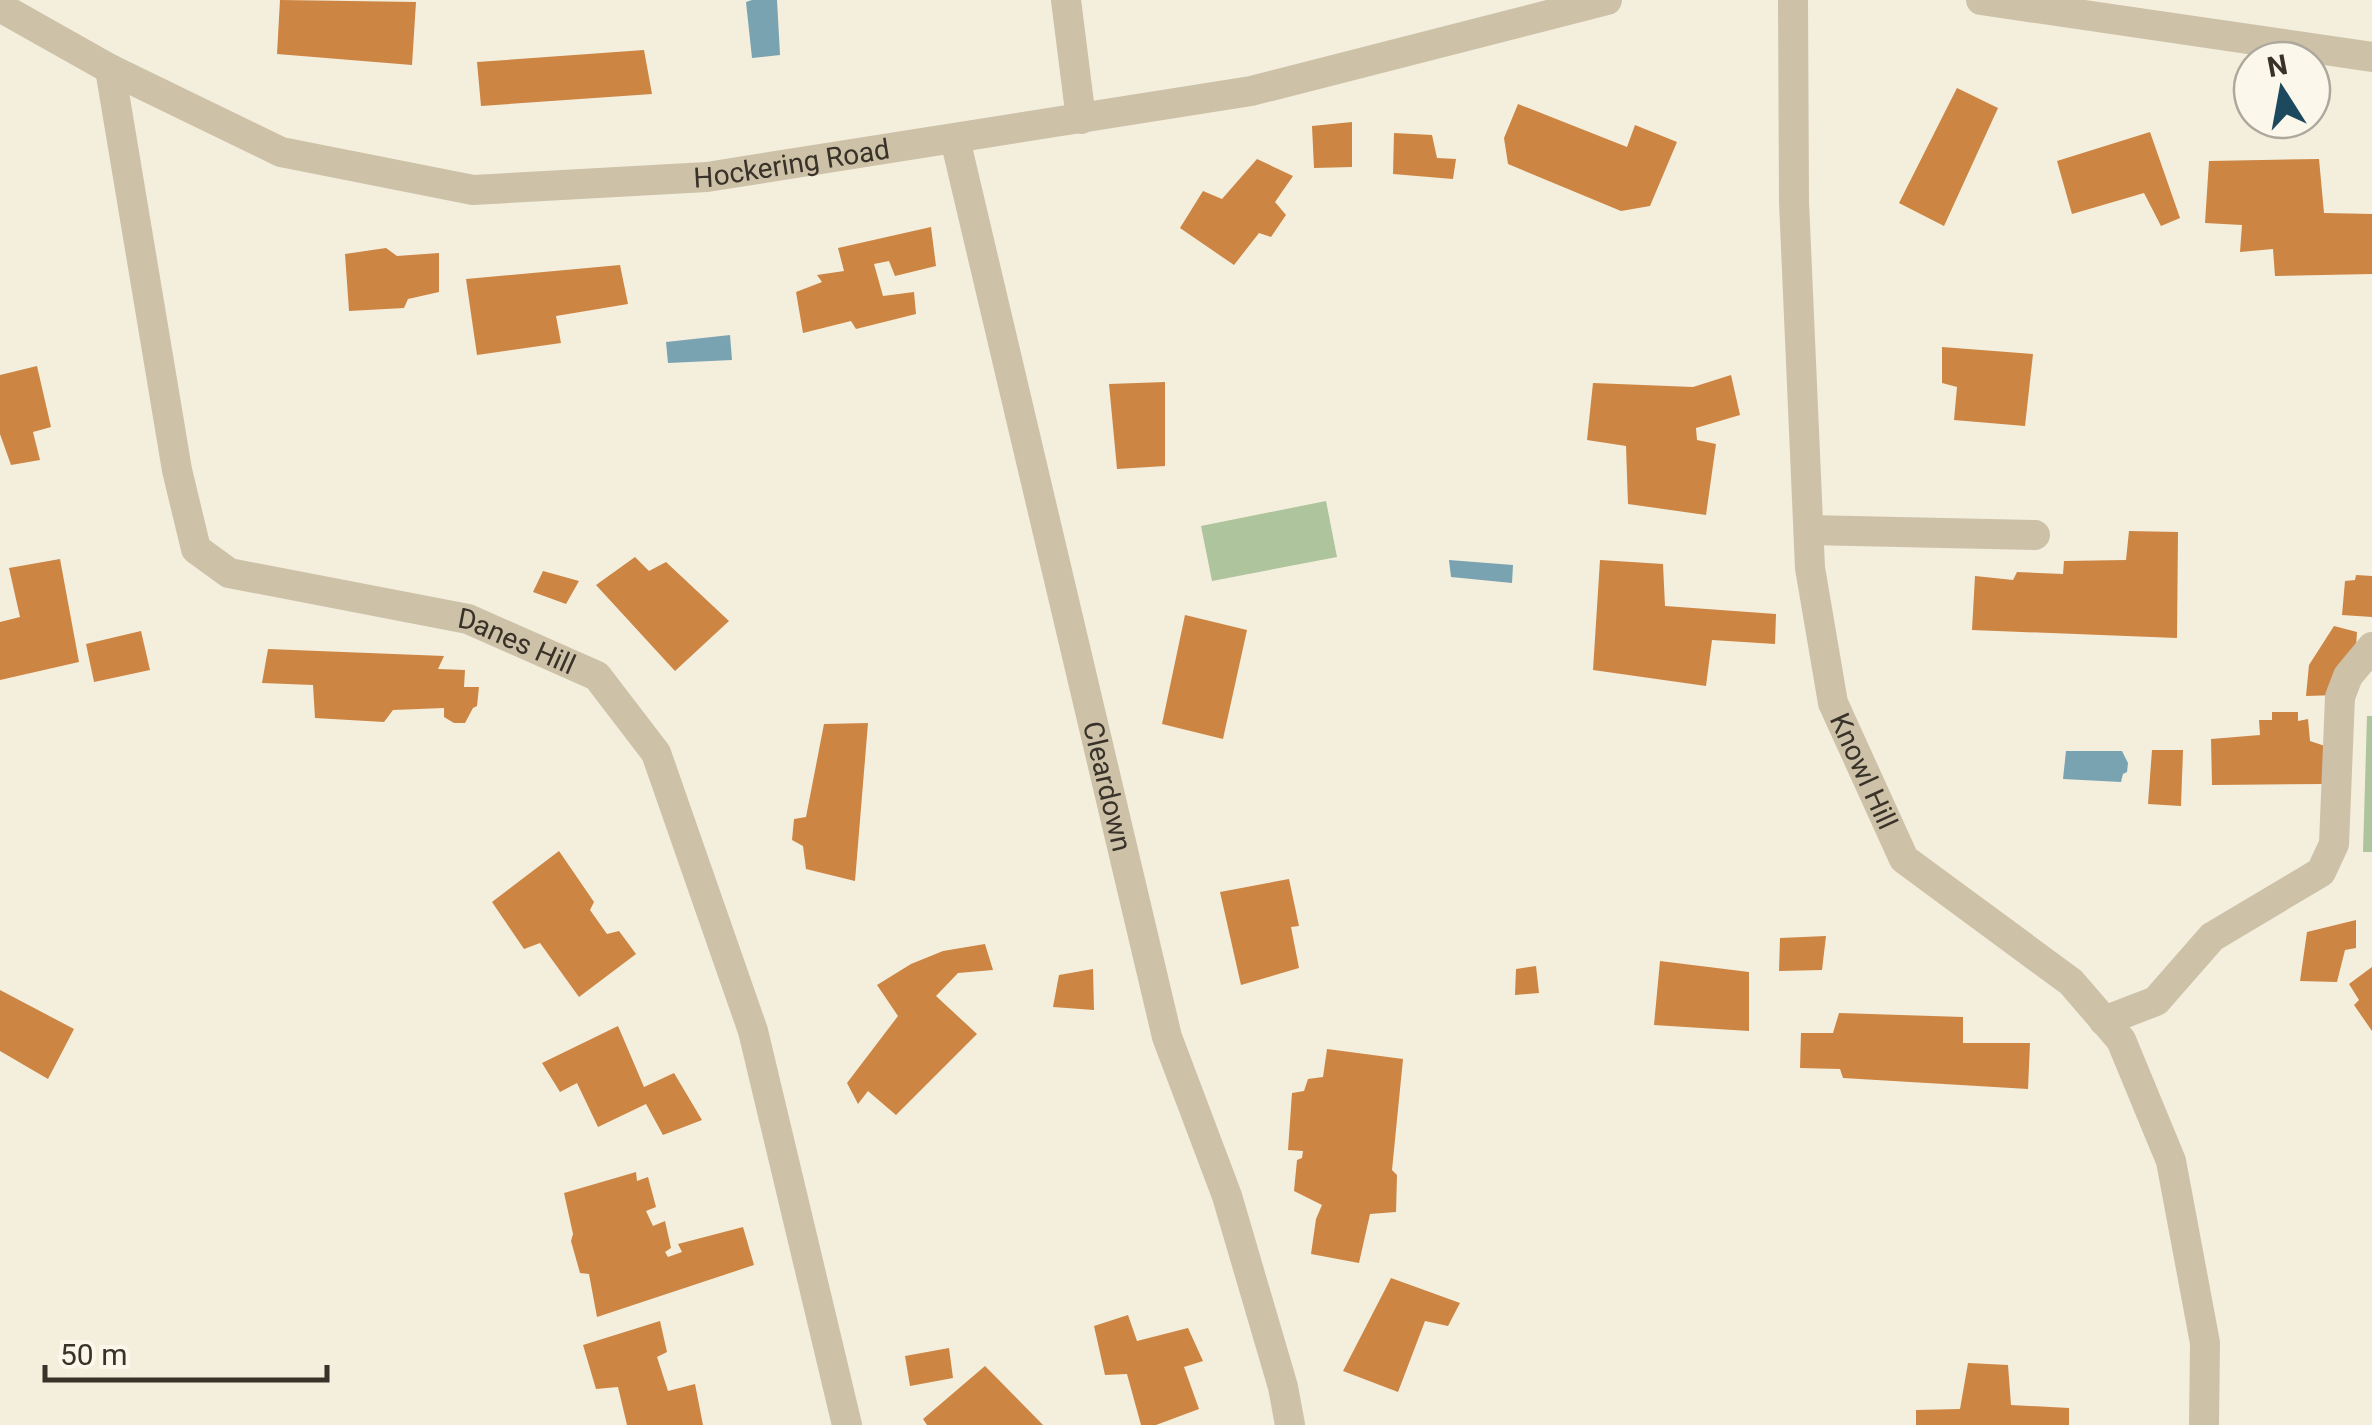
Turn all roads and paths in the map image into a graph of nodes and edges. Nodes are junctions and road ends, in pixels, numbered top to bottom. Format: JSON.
{"nodes":[{"id":1,"x":1066,"y":0,"type":"edge"},
{"id":2,"x":1606,"y":0,"type":"edge"},
{"id":3,"x":1793,"y":0,"type":"edge"},
{"id":4,"x":1981,"y":0,"type":"edge"},
{"id":5,"x":0,"y":7,"type":"edge"},
{"id":6,"x":2372,"y":57,"type":"edge"},
{"id":7,"x":110,"y":70,"type":"junction"},
{"id":8,"x":1081,"y":119,"type":"junction"},
{"id":9,"x":955,"y":139,"type":"junction"},
{"id":10,"x":1809,"y":530,"type":"junction"},
{"id":11,"x":2035,"y":535,"type":"dead end"},
{"id":12,"x":2372,"y":648,"type":"edge"},
{"id":13,"x":2104,"y":1020,"type":"junction"},
{"id":14,"x":847,"y":1425,"type":"edge"},
{"id":15,"x":1290,"y":1425,"type":"edge"},
{"id":16,"x":2204,"y":1425,"type":"edge"}],
"edges":[{"from":1,"to":8,"type":"street"},
{"from":2,"to":8,"type":"street","name":"Hockering Road"},
{"from":3,"to":10,"type":"street","name":"Knowl Hill"},
{"from":4,"to":6,"type":"street"},
{"from":5,"to":7,"type":"street","name":"Hockering Road"},
{"from":7,"to":9,"type":"street","name":"Hockering Road"},
{"from":7,"to":14,"type":"street","name":"Danes Hill"},
{"from":8,"to":9,"type":"street","name":"Hockering Road"},
{"from":9,"to":15,"type":"street","name":"Cleardown"},
{"from":10,"to":11,"type":"street"},
{"from":10,"to":13,"type":"street","name":"Knowl Hill"},
{"from":12,"to":13,"type":"street"},
{"from":13,"to":16,"type":"street","name":"Knowl Hill"}]}
